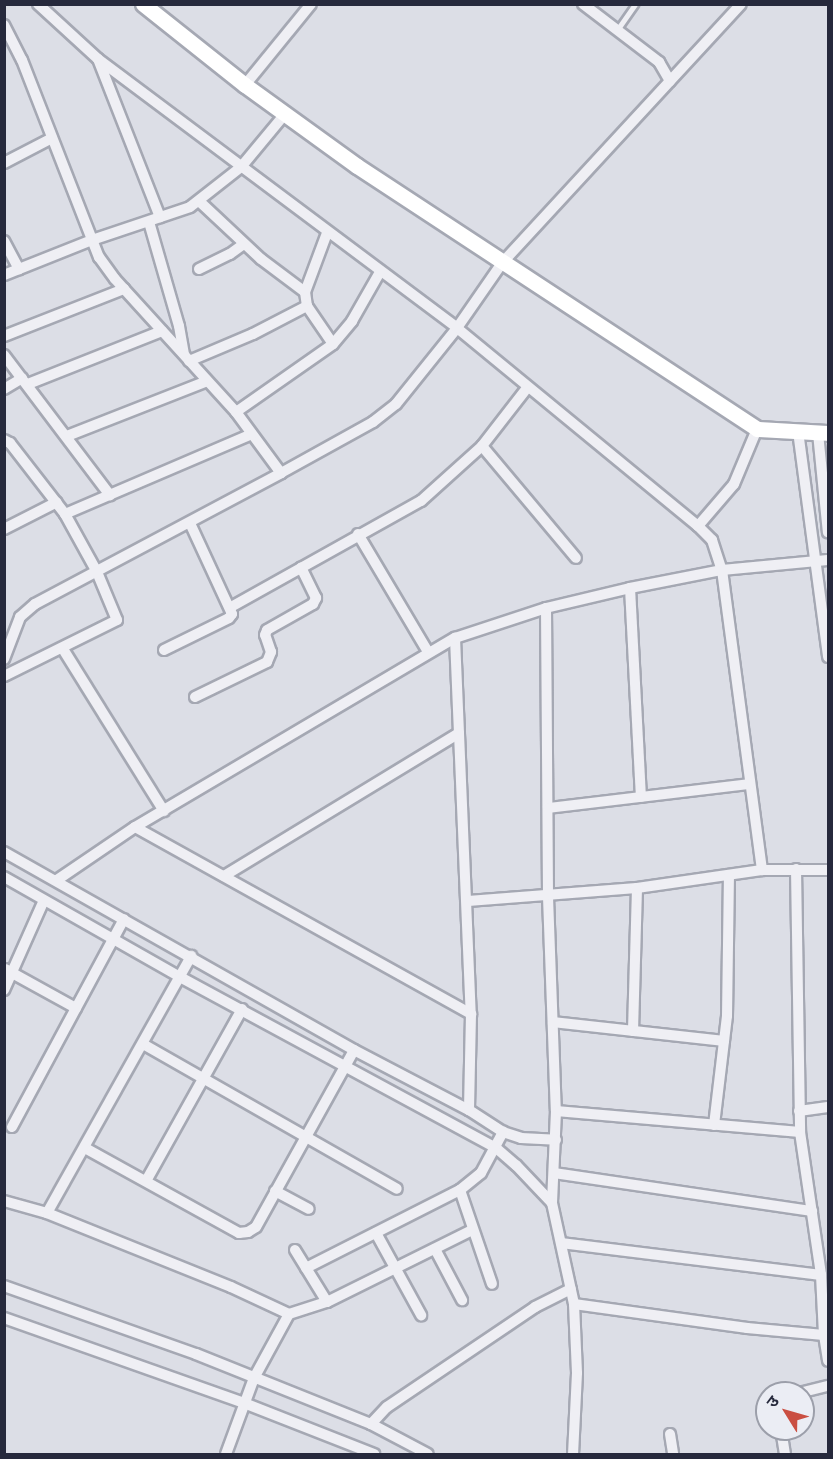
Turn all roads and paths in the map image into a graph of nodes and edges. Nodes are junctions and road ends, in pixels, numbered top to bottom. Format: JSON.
{"nodes":[{"id":1,"x":38,"y":4,"type":"edge"},
{"id":2,"x":143,"y":4,"type":"edge"},
{"id":3,"x":582,"y":4,"type":"edge"},
{"id":4,"x":635,"y":4,"type":"edge"},
{"id":5,"x":741,"y":4,"type":"edge"},
{"id":6,"x":307,"y":6,"type":"edge"},
{"id":7,"x":4,"y":25,"type":"edge"},
{"id":8,"x":617,"y":31,"type":"junction"},
{"id":9,"x":98,"y":59,"type":"junction"},
{"id":10,"x":670,"y":81,"type":"junction"},
{"id":11,"x":245,"y":85,"type":"junction"},
{"id":12,"x":285,"y":114,"type":"junction"},
{"id":13,"x":52,"y":138,"type":"junction"},
{"id":14,"x":4,"y":163,"type":"edge"},
{"id":15,"x":241,"y":167,"type":"junction"},
{"id":16,"x":199,"y":201,"type":"junction"},
{"id":17,"x":160,"y":217,"type":"junction"},
{"id":18,"x":149,"y":222,"type":"junction"},
{"id":19,"x":327,"y":233,"type":"junction"},
{"id":20,"x":92,"y":240,"type":"junction"},
{"id":21,"x":4,"y":241,"type":"edge"},
{"id":22,"x":244,"y":244,"type":"junction"},
{"id":23,"x":502,"y":263,"type":"junction"},
{"id":24,"x":199,"y":268,"type":"dead end"},
{"id":25,"x":19,"y":269,"type":"junction"},
{"id":26,"x":381,"y":272,"type":"junction"},
{"id":27,"x":4,"y":275,"type":"edge"},
{"id":28,"x":124,"y":289,"type":"junction"},
{"id":29,"x":305,"y":292,"type":"junction"},
{"id":30,"x":307,"y":306,"type":"junction"},
{"id":31,"x":457,"y":328,"type":"junction"},
{"id":32,"x":162,"y":331,"type":"junction"},
{"id":33,"x":4,"y":336,"type":"edge"},
{"id":34,"x":333,"y":344,"type":"junction"},
{"id":35,"x":4,"y":355,"type":"edge"},
{"id":36,"x":187,"y":358,"type":"junction"},
{"id":37,"x":25,"y":381,"type":"junction"},
{"id":38,"x":207,"y":381,"type":"junction"},
{"id":39,"x":527,"y":388,"type":"junction"},
{"id":40,"x":4,"y":389,"type":"edge"},
{"id":41,"x":236,"y":412,"type":"junction"},
{"id":42,"x":757,"y":429,"type":"junction"},
{"id":43,"x":798,"y":431,"type":"junction"},
{"id":44,"x":823,"y":433,"type":"edge"},
{"id":45,"x":252,"y":434,"type":"junction"},
{"id":46,"x":67,"y":436,"type":"junction"},
{"id":47,"x":4,"y":440,"type":"edge"},
{"id":48,"x":482,"y":446,"type":"junction"},
{"id":49,"x":281,"y":473,"type":"junction"},
{"id":50,"x":110,"y":495,"type":"junction"},
{"id":51,"x":57,"y":502,"type":"junction"},
{"id":52,"x":65,"y":514,"type":"junction"},
{"id":53,"x":190,"y":523,"type":"junction"},
{"id":54,"x":698,"y":526,"type":"junction"},
{"id":55,"x":4,"y":529,"type":"edge"},
{"id":56,"x":828,"y":533,"type":"edge"},
{"id":57,"x":358,"y":534,"type":"junction"},
{"id":58,"x":576,"y":558,"type":"dead end"},
{"id":59,"x":828,"y":560,"type":"edge"},
{"id":60,"x":815,"y":561,"type":"junction"},
{"id":61,"x":301,"y":567,"type":"junction"},
{"id":62,"x":722,"y":570,"type":"junction"},
{"id":63,"x":97,"y":572,"type":"junction"},
{"id":64,"x":630,"y":588,"type":"junction"},
{"id":65,"x":231,"y":607,"type":"junction"},
{"id":66,"x":546,"y":608,"type":"junction"},
{"id":67,"x":455,"y":638,"type":"junction"},
{"id":68,"x":63,"y":649,"type":"junction"},
{"id":69,"x":164,"y":650,"type":"dead end"},
{"id":70,"x":428,"y":652,"type":"junction"},
{"id":71,"x":828,"y":657,"type":"edge"},
{"id":72,"x":4,"y":659,"type":"edge"},
{"id":73,"x":4,"y":676,"type":"edge"},
{"id":74,"x":195,"y":697,"type":"dead end"},
{"id":75,"x":459,"y":733,"type":"junction"},
{"id":76,"x":750,"y":784,"type":"junction"},
{"id":77,"x":640,"y":797,"type":"junction"},
{"id":78,"x":548,"y":808,"type":"junction"},
{"id":79,"x":164,"y":811,"type":"junction"},
{"id":80,"x":135,"y":827,"type":"junction"},
{"id":81,"x":4,"y":852,"type":"edge"},
{"id":82,"x":796,"y":869,"type":"junction"},
{"id":83,"x":762,"y":870,"type":"junction"},
{"id":84,"x":828,"y":870,"type":"edge"},
{"id":85,"x":729,"y":875,"type":"junction"},
{"id":86,"x":224,"y":876,"type":"junction"},
{"id":87,"x":4,"y":877,"type":"edge"},
{"id":88,"x":57,"y":880,"type":"junction"},
{"id":89,"x":637,"y":888,"type":"junction"},
{"id":90,"x":548,"y":897,"type":"junction"},
{"id":91,"x":44,"y":900,"type":"junction"},
{"id":92,"x":468,"y":902,"type":"junction"},
{"id":93,"x":124,"y":919,"type":"junction"},
{"id":94,"x":114,"y":939,"type":"junction"},
{"id":95,"x":191,"y":956,"type":"junction"},
{"id":96,"x":8,"y":970,"type":"edge"},
{"id":97,"x":180,"y":976,"type":"junction"},
{"id":98,"x":4,"y":990,"type":"edge"},
{"id":99,"x":76,"y":1008,"type":"junction"},
{"id":100,"x":242,"y":1009,"type":"junction"},
{"id":101,"x":471,"y":1014,"type":"junction"},
{"id":102,"x":553,"y":1022,"type":"junction"},
{"id":103,"x":633,"y":1031,"type":"junction"},
{"id":104,"x":724,"y":1041,"type":"junction"},
{"id":105,"x":143,"y":1044,"type":"junction"},
{"id":106,"x":354,"y":1050,"type":"junction"},
{"id":107,"x":345,"y":1066,"type":"junction"},
{"id":108,"x":203,"y":1079,"type":"junction"},
{"id":109,"x":828,"y":1107,"type":"edge"},
{"id":110,"x":469,"y":1110,"type":"junction"},
{"id":111,"x":556,"y":1111,"type":"junction"},
{"id":112,"x":799,"y":1111,"type":"junction"},
{"id":113,"x":714,"y":1125,"type":"junction"},
{"id":114,"x":12,"y":1127,"type":"dead end"},
{"id":115,"x":503,"y":1132,"type":"junction"},
{"id":116,"x":800,"y":1132,"type":"junction"},
{"id":117,"x":307,"y":1137,"type":"junction"},
{"id":118,"x":556,"y":1140,"type":"junction"},
{"id":119,"x":495,"y":1147,"type":"junction"},
{"id":120,"x":85,"y":1149,"type":"junction"},
{"id":121,"x":554,"y":1173,"type":"junction"},
{"id":122,"x":146,"y":1181,"type":"junction"},
{"id":123,"x":397,"y":1189,"type":"dead end"},
{"id":124,"x":460,"y":1190,"type":"junction"},
{"id":125,"x":275,"y":1191,"type":"junction"},
{"id":126,"x":4,"y":1201,"type":"edge"},
{"id":127,"x":552,"y":1203,"type":"junction"},
{"id":128,"x":309,"y":1209,"type":"dead end"},
{"id":129,"x":812,"y":1211,"type":"junction"},
{"id":130,"x":47,"y":1213,"type":"junction"},
{"id":131,"x":472,"y":1230,"type":"junction"},
{"id":132,"x":376,"y":1233,"type":"junction"},
{"id":133,"x":561,"y":1243,"type":"junction"},
{"id":134,"x":435,"y":1249,"type":"junction"},
{"id":135,"x":295,"y":1250,"type":"dead end"},
{"id":136,"x":306,"y":1268,"type":"junction"},
{"id":137,"x":395,"y":1269,"type":"junction"},
{"id":138,"x":821,"y":1275,"type":"junction"},
{"id":139,"x":492,"y":1284,"type":"dead end"},
{"id":140,"x":4,"y":1286,"type":"edge"},
{"id":141,"x":571,"y":1289,"type":"junction"},
{"id":142,"x":462,"y":1300,"type":"dead end"},
{"id":143,"x":327,"y":1302,"type":"junction"},
{"id":144,"x":574,"y":1304,"type":"junction"},
{"id":145,"x":289,"y":1314,"type":"junction"},
{"id":146,"x":421,"y":1315,"type":"dead end"},
{"id":147,"x":4,"y":1318,"type":"edge"},
{"id":148,"x":824,"y":1335,"type":"junction"},
{"id":149,"x":828,"y":1360,"type":"edge"},
{"id":150,"x":254,"y":1378,"type":"junction"},
{"id":151,"x":244,"y":1403,"type":"junction"},
{"id":152,"x":371,"y":1424,"type":"junction"},
{"id":153,"x":670,"y":1434,"type":"dead end"},
{"id":154,"x":226,"y":1455,"type":"edge"},
{"id":155,"x":374,"y":1455,"type":"edge"},
{"id":156,"x":428,"y":1455,"type":"edge"},
{"id":157,"x":573,"y":1455,"type":"edge"},
{"id":158,"x":673,"y":1455,"type":"edge"}],
"edges":[{"from":1,"to":9,"type":"street"},
{"from":2,"to":11,"type":"street"},
{"from":3,"to":8,"type":"street"},
{"from":4,"to":8,"type":"lane"},
{"from":5,"to":10,"type":"street"},
{"from":6,"to":11,"type":"street"},
{"from":7,"to":13,"type":"street"},
{"from":8,"to":10,"type":"street"},
{"from":9,"to":15,"type":"street"},
{"from":9,"to":17,"type":"street"},
{"from":10,"to":23,"type":"street"},
{"from":11,"to":12,"type":"street"},
{"from":12,"to":15,"type":"street"},
{"from":12,"to":23,"type":"street"},
{"from":13,"to":14,"type":"street"},
{"from":13,"to":20,"type":"street"},
{"from":15,"to":16,"type":"street"},
{"from":15,"to":19,"type":"street"},
{"from":16,"to":17,"type":"street"},
{"from":16,"to":22,"type":"street"},
{"from":17,"to":18,"type":"street"},
{"from":18,"to":20,"type":"street"},
{"from":18,"to":36,"type":"street"},
{"from":19,"to":26,"type":"street"},
{"from":19,"to":29,"type":"street"},
{"from":20,"to":25,"type":"street"},
{"from":20,"to":28,"type":"street"},
{"from":21,"to":25,"type":"street"},
{"from":22,"to":24,"type":"street"},
{"from":22,"to":29,"type":"street"},
{"from":23,"to":31,"type":"street"},
{"from":23,"to":42,"type":"street"},
{"from":25,"to":27,"type":"street"},
{"from":26,"to":31,"type":"street"},
{"from":26,"to":34,"type":"street"},
{"from":28,"to":32,"type":"street"},
{"from":28,"to":33,"type":"street"},
{"from":29,"to":30,"type":"street"},
{"from":30,"to":34,"type":"street"},
{"from":30,"to":36,"type":"street"},
{"from":31,"to":39,"type":"street"},
{"from":31,"to":49,"type":"street"},
{"from":32,"to":36,"type":"street"},
{"from":32,"to":37,"type":"street"},
{"from":34,"to":41,"type":"street"},
{"from":35,"to":37,"type":"street"},
{"from":36,"to":38,"type":"street"},
{"from":37,"to":40,"type":"street"},
{"from":37,"to":46,"type":"street"},
{"from":38,"to":41,"type":"street"},
{"from":38,"to":46,"type":"street"},
{"from":39,"to":48,"type":"street"},
{"from":39,"to":54,"type":"street"},
{"from":41,"to":45,"type":"street"},
{"from":42,"to":43,"type":"street"},
{"from":42,"to":54,"type":"street"},
{"from":43,"to":44,"type":"street"},
{"from":43,"to":60,"type":"street"},
{"from":44,"to":56,"type":"street"},
{"from":45,"to":49,"type":"street"},
{"from":45,"to":50,"type":"street"},
{"from":46,"to":50,"type":"street"},
{"from":47,"to":51,"type":"street"},
{"from":48,"to":57,"type":"street"},
{"from":48,"to":58,"type":"street"},
{"from":49,"to":53,"type":"street"},
{"from":50,"to":52,"type":"street"},
{"from":51,"to":52,"type":"street"},
{"from":51,"to":55,"type":"street"},
{"from":52,"to":63,"type":"street"},
{"from":53,"to":63,"type":"street"},
{"from":53,"to":65,"type":"street"},
{"from":54,"to":62,"type":"street"},
{"from":57,"to":61,"type":"street"},
{"from":57,"to":70,"type":"street"},
{"from":59,"to":60,"type":"street"},
{"from":60,"to":62,"type":"street"},
{"from":60,"to":71,"type":"street"},
{"from":61,"to":65,"type":"street"},
{"from":61,"to":74,"type":"street"},
{"from":62,"to":64,"type":"street"},
{"from":62,"to":76,"type":"street"},
{"from":63,"to":68,"type":"street"},
{"from":63,"to":72,"type":"street"},
{"from":64,"to":66,"type":"street"},
{"from":64,"to":77,"type":"street"},
{"from":65,"to":69,"type":"street"},
{"from":66,"to":67,"type":"street"},
{"from":66,"to":78,"type":"street"},
{"from":67,"to":70,"type":"street"},
{"from":67,"to":75,"type":"street"},
{"from":68,"to":73,"type":"street"},
{"from":68,"to":79,"type":"street"},
{"from":70,"to":79,"type":"street"},
{"from":75,"to":86,"type":"street"},
{"from":75,"to":92,"type":"street"},
{"from":76,"to":77,"type":"street"},
{"from":76,"to":83,"type":"street"},
{"from":77,"to":78,"type":"street"},
{"from":78,"to":90,"type":"street"},
{"from":79,"to":80,"type":"street"},
{"from":80,"to":86,"type":"street"},
{"from":80,"to":88,"type":"street"},
{"from":81,"to":88,"type":"street"},
{"from":82,"to":83,"type":"street"},
{"from":82,"to":84,"type":"street"},
{"from":82,"to":112,"type":"street"},
{"from":83,"to":85,"type":"street"},
{"from":85,"to":89,"type":"street"},
{"from":85,"to":104,"type":"street"},
{"from":86,"to":101,"type":"street"},
{"from":87,"to":91,"type":"street"},
{"from":88,"to":93,"type":"street"},
{"from":89,"to":90,"type":"street"},
{"from":89,"to":103,"type":"street"},
{"from":90,"to":92,"type":"street"},
{"from":90,"to":102,"type":"street"},
{"from":91,"to":94,"type":"street"},
{"from":91,"to":96,"type":"street"},
{"from":92,"to":101,"type":"street"},
{"from":93,"to":94,"type":"street"},
{"from":93,"to":95,"type":"street"},
{"from":94,"to":97,"type":"street"},
{"from":94,"to":99,"type":"street"},
{"from":95,"to":97,"type":"street"},
{"from":95,"to":106,"type":"street"},
{"from":96,"to":98,"type":"street"},
{"from":96,"to":99,"type":"street"},
{"from":97,"to":100,"type":"street"},
{"from":97,"to":105,"type":"street"},
{"from":99,"to":114,"type":"street"},
{"from":100,"to":107,"type":"street"},
{"from":100,"to":108,"type":"street"},
{"from":101,"to":110,"type":"street"},
{"from":102,"to":103,"type":"street"},
{"from":102,"to":111,"type":"street"},
{"from":103,"to":104,"type":"street"},
{"from":104,"to":113,"type":"street"},
{"from":105,"to":108,"type":"street"},
{"from":105,"to":120,"type":"street"},
{"from":106,"to":107,"type":"street"},
{"from":106,"to":110,"type":"street"},
{"from":107,"to":117,"type":"street"},
{"from":107,"to":119,"type":"street"},
{"from":108,"to":117,"type":"street"},
{"from":108,"to":122,"type":"street"},
{"from":109,"to":112,"type":"street"},
{"from":110,"to":115,"type":"street"},
{"from":111,"to":113,"type":"street"},
{"from":111,"to":118,"type":"street"},
{"from":112,"to":116,"type":"street"},
{"from":113,"to":116,"type":"street"},
{"from":115,"to":118,"type":"street"},
{"from":115,"to":119,"type":"street"},
{"from":116,"to":129,"type":"street"},
{"from":117,"to":123,"type":"street"},
{"from":117,"to":125,"type":"street"},
{"from":118,"to":121,"type":"street"},
{"from":119,"to":124,"type":"street"},
{"from":119,"to":127,"type":"street"},
{"from":120,"to":122,"type":"street"},
{"from":120,"to":130,"type":"street"},
{"from":121,"to":127,"type":"street"},
{"from":121,"to":129,"type":"street"},
{"from":122,"to":125,"type":"street"},
{"from":124,"to":131,"type":"street"},
{"from":124,"to":132,"type":"street"},
{"from":125,"to":128,"type":"street"},
{"from":126,"to":130,"type":"street"},
{"from":127,"to":133,"type":"street"},
{"from":129,"to":138,"type":"street"},
{"from":130,"to":145,"type":"street"},
{"from":131,"to":134,"type":"street"},
{"from":131,"to":139,"type":"street"},
{"from":132,"to":136,"type":"street"},
{"from":132,"to":137,"type":"street"},
{"from":133,"to":138,"type":"street"},
{"from":133,"to":141,"type":"street"},
{"from":134,"to":137,"type":"street"},
{"from":134,"to":142,"type":"street"},
{"from":135,"to":136,"type":"street"},
{"from":136,"to":143,"type":"street"},
{"from":137,"to":143,"type":"street"},
{"from":137,"to":146,"type":"street"},
{"from":138,"to":148,"type":"street"},
{"from":140,"to":150,"type":"street"},
{"from":141,"to":144,"type":"street"},
{"from":141,"to":152,"type":"street"},
{"from":143,"to":145,"type":"street"},
{"from":144,"to":148,"type":"street"},
{"from":144,"to":157,"type":"street"},
{"from":145,"to":150,"type":"street"},
{"from":147,"to":151,"type":"street"},
{"from":148,"to":149,"type":"street"},
{"from":150,"to":151,"type":"street"},
{"from":150,"to":152,"type":"street"},
{"from":151,"to":154,"type":"street"},
{"from":151,"to":155,"type":"street"},
{"from":152,"to":156,"type":"street"},
{"from":153,"to":158,"type":"street"}]}
